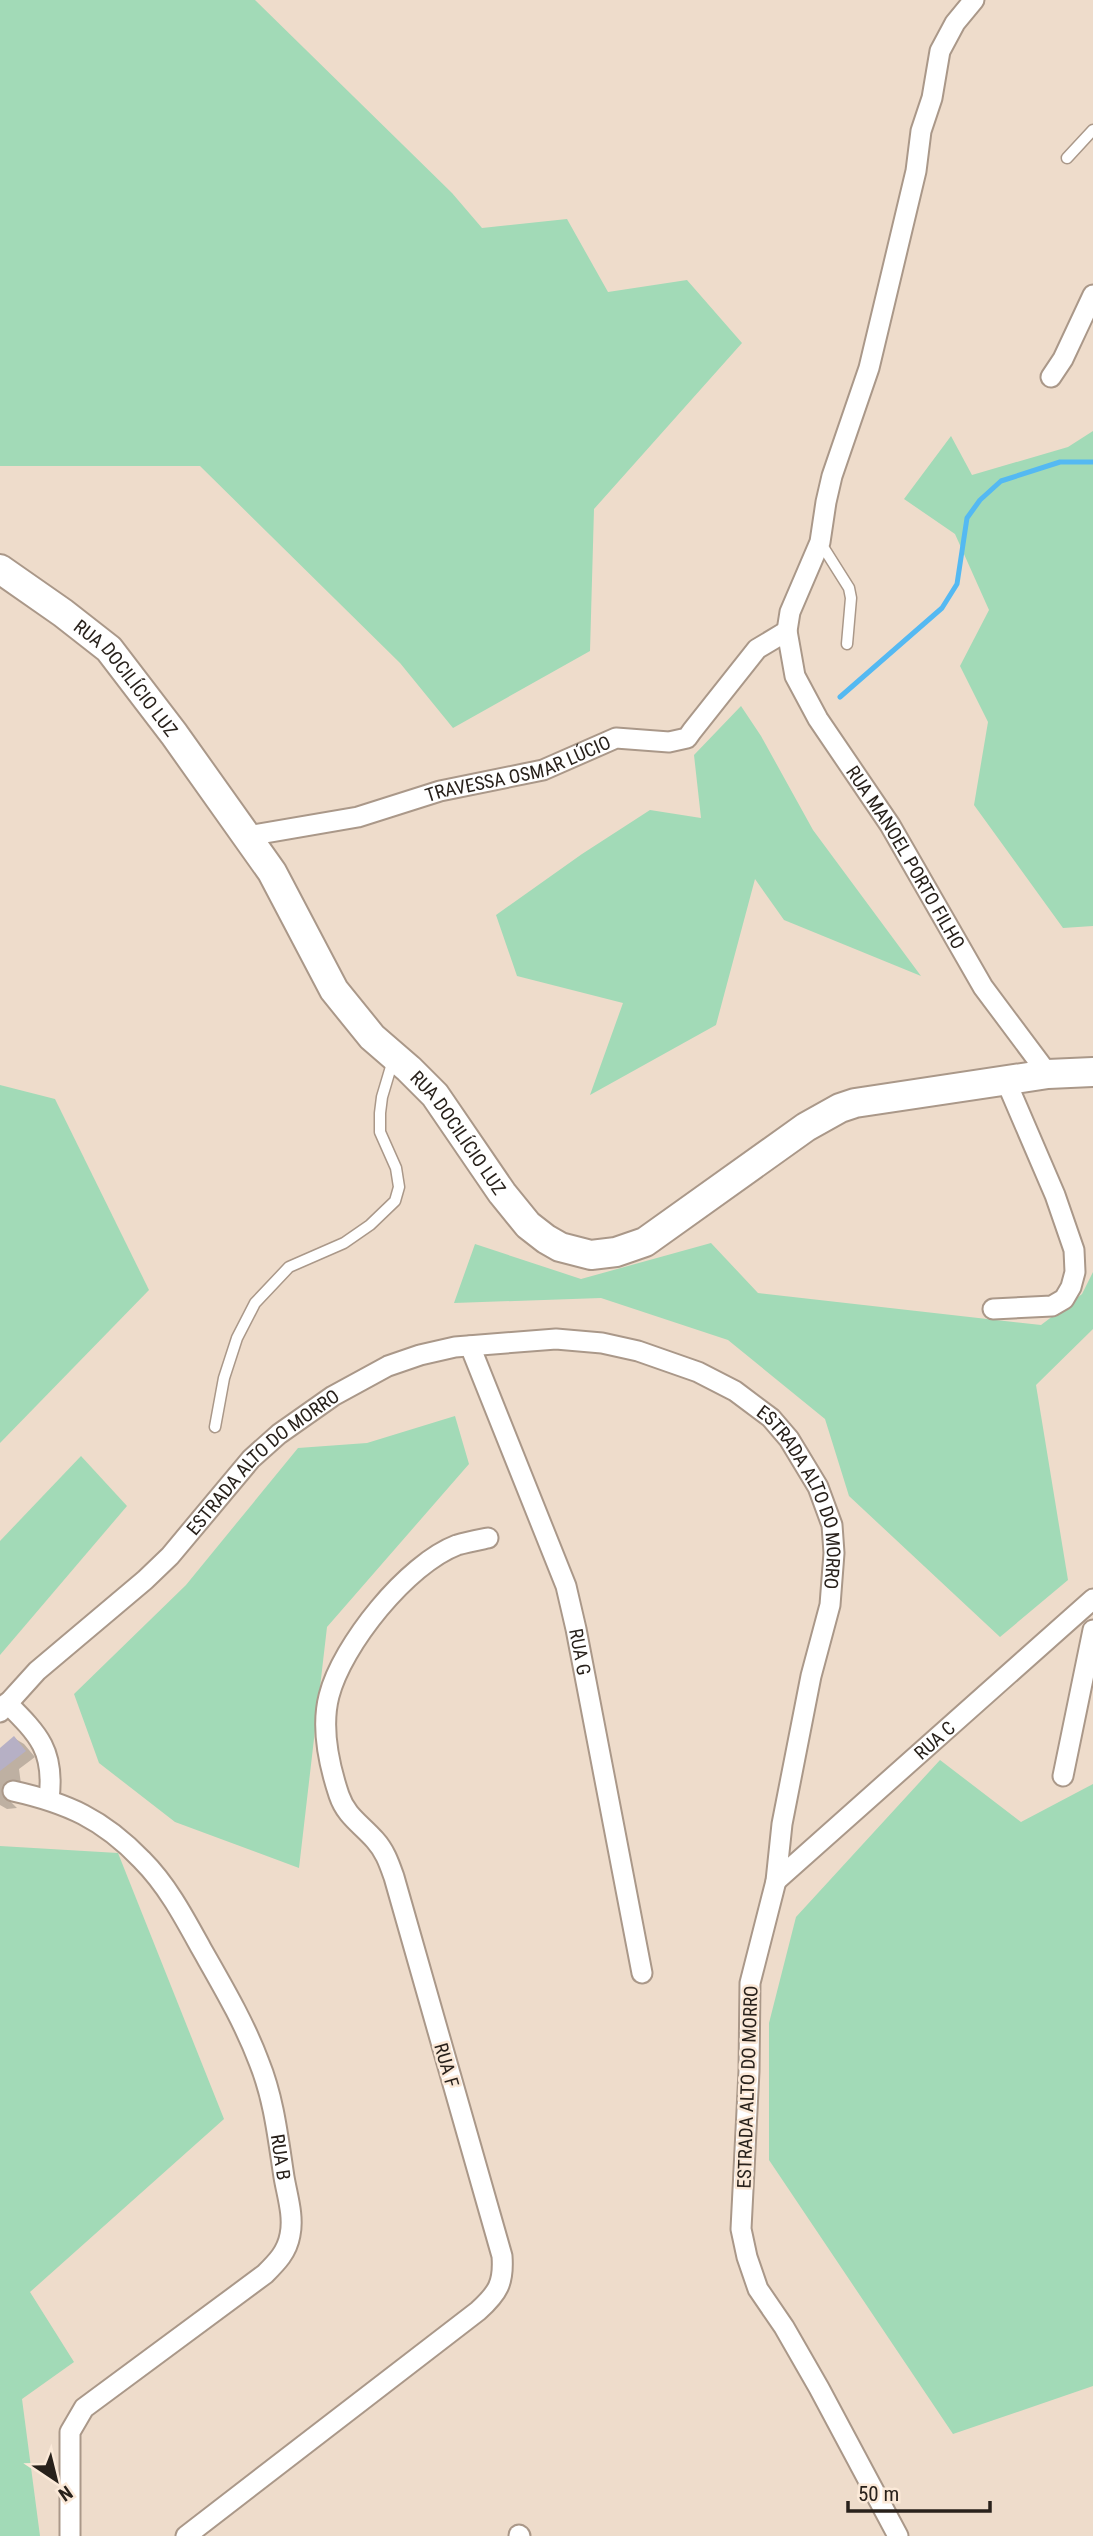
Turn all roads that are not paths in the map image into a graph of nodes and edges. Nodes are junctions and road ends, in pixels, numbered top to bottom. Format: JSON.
{"nodes":[{"id":1,"x":974,"y":0,"type":"edge"},
{"id":2,"x":1093,"y":131,"type":"edge"},
{"id":3,"x":1067,"y":158,"type":"dead end"},
{"id":4,"x":1093,"y":295,"type":"edge"},
{"id":5,"x":1051,"y":377,"type":"dead end"},
{"id":6,"x":820,"y":542,"type":"junction"},
{"id":7,"x":0,"y":569,"type":"edge"},
{"id":8,"x":787,"y":631,"type":"junction"},
{"id":9,"x":847,"y":644,"type":"dead end"},
{"id":10,"x":247,"y":836,"type":"junction"},
{"id":11,"x":394,"y":1056,"type":"junction"},
{"id":12,"x":1093,"y":1072,"type":"edge"},
{"id":13,"x":1048,"y":1074,"type":"junction"},
{"id":14,"x":1006,"y":1081,"type":"junction"},
{"id":15,"x":993,"y":1309,"type":"dead end"},
{"id":16,"x":470,"y":1346,"type":"junction"},
{"id":17,"x":215,"y":1427,"type":"dead end"},
{"id":18,"x":488,"y":1538,"type":"dead end"},
{"id":19,"x":1093,"y":1599,"type":"edge"},
{"id":20,"x":1093,"y":1629,"type":"edge"},
{"id":21,"x":3,"y":1707,"type":"edge"},
{"id":22,"x":1063,"y":1776,"type":"dead end"},
{"id":23,"x":13,"y":1791,"type":"dead end"},
{"id":24,"x":49,"y":1799,"type":"junction"},
{"id":25,"x":776,"y":1881,"type":"junction"},
{"id":26,"x":642,"y":1973,"type":"dead end"},
{"id":27,"x":69,"y":2536,"type":"edge"},
{"id":28,"x":186,"y":2536,"type":"edge"},
{"id":29,"x":898,"y":2536,"type":"edge"}],
"edges":[{"from":1,"to":6,"type":"street"},
{"from":2,"to":3,"type":"lane"},
{"from":4,"to":5,"type":"street"},
{"from":6,"to":8,"type":"street"},
{"from":6,"to":9,"type":"lane"},
{"from":7,"to":10,"type":"main road","name":"RUA DOCILÍCIO LUZ"},
{"from":8,"to":10,"type":"street","name":"TRAVESSA OSMAR LÚCIO"},
{"from":8,"to":13,"type":"street","name":"RUA MANOEL PORTO FILHO"},
{"from":10,"to":11,"type":"main road","name":"RUA DOCILÍCIO LUZ"},
{"from":11,"to":14,"type":"main road","name":"RUA DOCILÍCIO LUZ"},
{"from":11,"to":17,"type":"lane"},
{"from":12,"to":13,"type":"main road","name":"RUA DOCILÍCIO LUZ"},
{"from":13,"to":14,"type":"main road","name":"RUA DOCILÍCIO LUZ"},
{"from":14,"to":15,"type":"street"},
{"from":16,"to":21,"type":"street","name":"ESTRADA ALTO DO MORRO"},
{"from":16,"to":25,"type":"street","name":"ESTRADA ALTO DO MORRO"},
{"from":16,"to":26,"type":"street","name":"RUA G"},
{"from":18,"to":28,"type":"street","name":"RUA F"},
{"from":19,"to":25,"type":"street","name":"RUA C"},
{"from":20,"to":22,"type":"street"},
{"from":21,"to":24,"type":"street"},
{"from":23,"to":24,"type":"street","name":"RUA B"},
{"from":24,"to":27,"type":"street","name":"RUA B"},
{"from":25,"to":29,"type":"street","name":"ESTRADA ALTO DO MORRO"}]}
